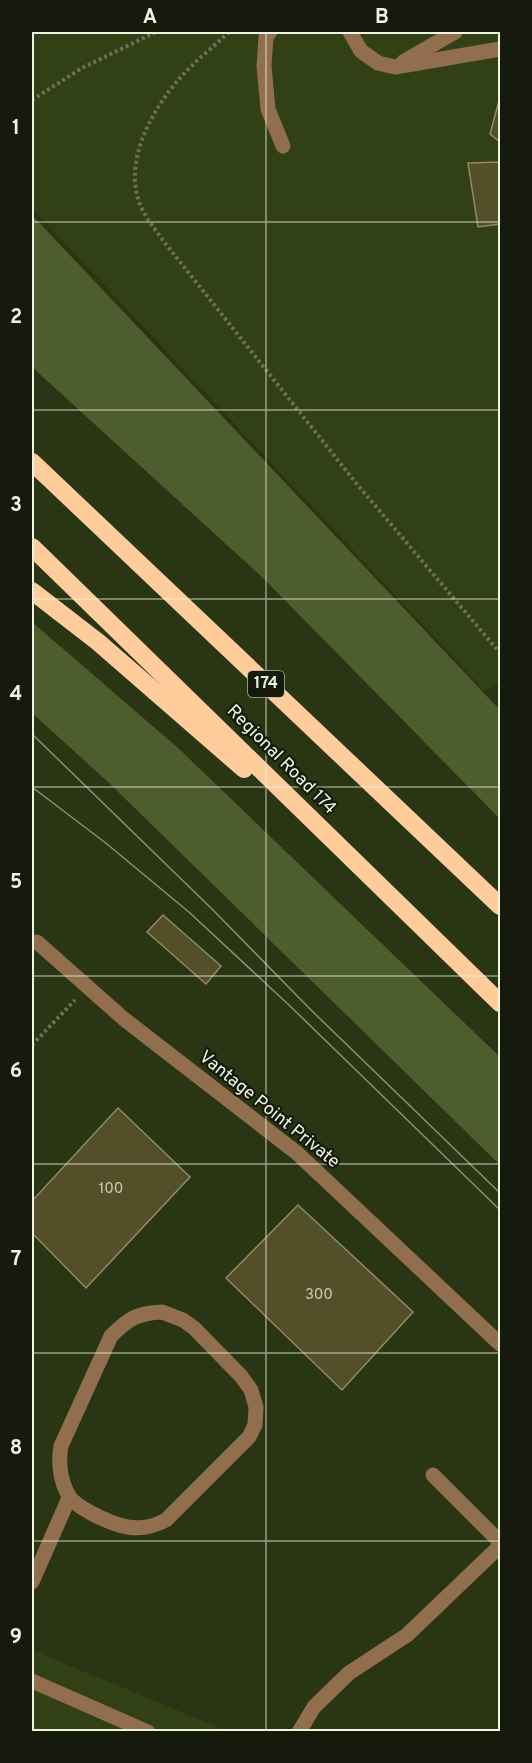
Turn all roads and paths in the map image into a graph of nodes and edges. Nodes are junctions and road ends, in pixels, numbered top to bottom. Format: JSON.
{"nodes":[{"id":1,"x":156,"y":32,"type":"edge"},
{"id":2,"x":229,"y":32,"type":"edge"},
{"id":3,"x":270,"y":32,"type":"edge"},
{"id":4,"x":350,"y":32,"type":"edge"},
{"id":5,"x":455,"y":32,"type":"edge"},
{"id":6,"x":501,"y":49,"type":"edge"},
{"id":7,"x":395,"y":67,"type":"junction"},
{"id":8,"x":32,"y":100,"type":"edge"},
{"id":9,"x":283,"y":146,"type":"dead end"},
{"id":10,"x":32,"y":462,"type":"edge"},
{"id":11,"x":32,"y":547,"type":"edge"},
{"id":12,"x":32,"y":591,"type":"edge"},
{"id":13,"x":501,"y":653,"type":"edge"},
{"id":14,"x":369,"y":877,"type":"junction"},
{"id":15,"x":501,"y":906,"type":"edge"},
{"id":16,"x":32,"y":942,"type":"edge"},
{"id":17,"x":87,"y":987,"type":"junction"},
{"id":18,"x":501,"y":1004,"type":"edge"},
{"id":19,"x":32,"y":1045,"type":"edge"},
{"id":20,"x":501,"y":1344,"type":"edge"},
{"id":21,"x":433,"y":1475,"type":"dead end"},
{"id":22,"x":69,"y":1498,"type":"junction"},
{"id":23,"x":501,"y":1544,"type":"edge"},
{"id":24,"x":32,"y":1582,"type":"edge"},
{"id":25,"x":32,"y":1681,"type":"edge"},
{"id":26,"x":148,"y":1731,"type":"edge"},
{"id":27,"x":299,"y":1731,"type":"edge"}],
"edges":[{"from":1,"to":8,"type":"path"},
{"from":2,"to":13,"type":"path"},
{"from":3,"to":9,"type":"street"},
{"from":4,"to":7,"type":"street"},
{"from":5,"to":7,"type":"street"},
{"from":6,"to":7,"type":"street"},
{"from":10,"to":15,"type":"highway","number":"174"},
{"from":11,"to":14,"type":"highway","name":"Regional Road 174"},
{"from":12,"to":14,"type":"highway"},
{"from":14,"to":18,"type":"highway","name":"Regional Road 174"},
{"from":16,"to":17,"type":"street","name":"Vantage Point Private"},
{"from":17,"to":19,"type":"path"},
{"from":17,"to":20,"type":"street","name":"Vantage Point Private"},
{"from":21,"to":23,"type":"street"},
{"from":22,"to":22,"type":"street"},
{"from":22,"to":24,"type":"street"},
{"from":23,"to":27,"type":"street"},
{"from":25,"to":26,"type":"street"}]}
